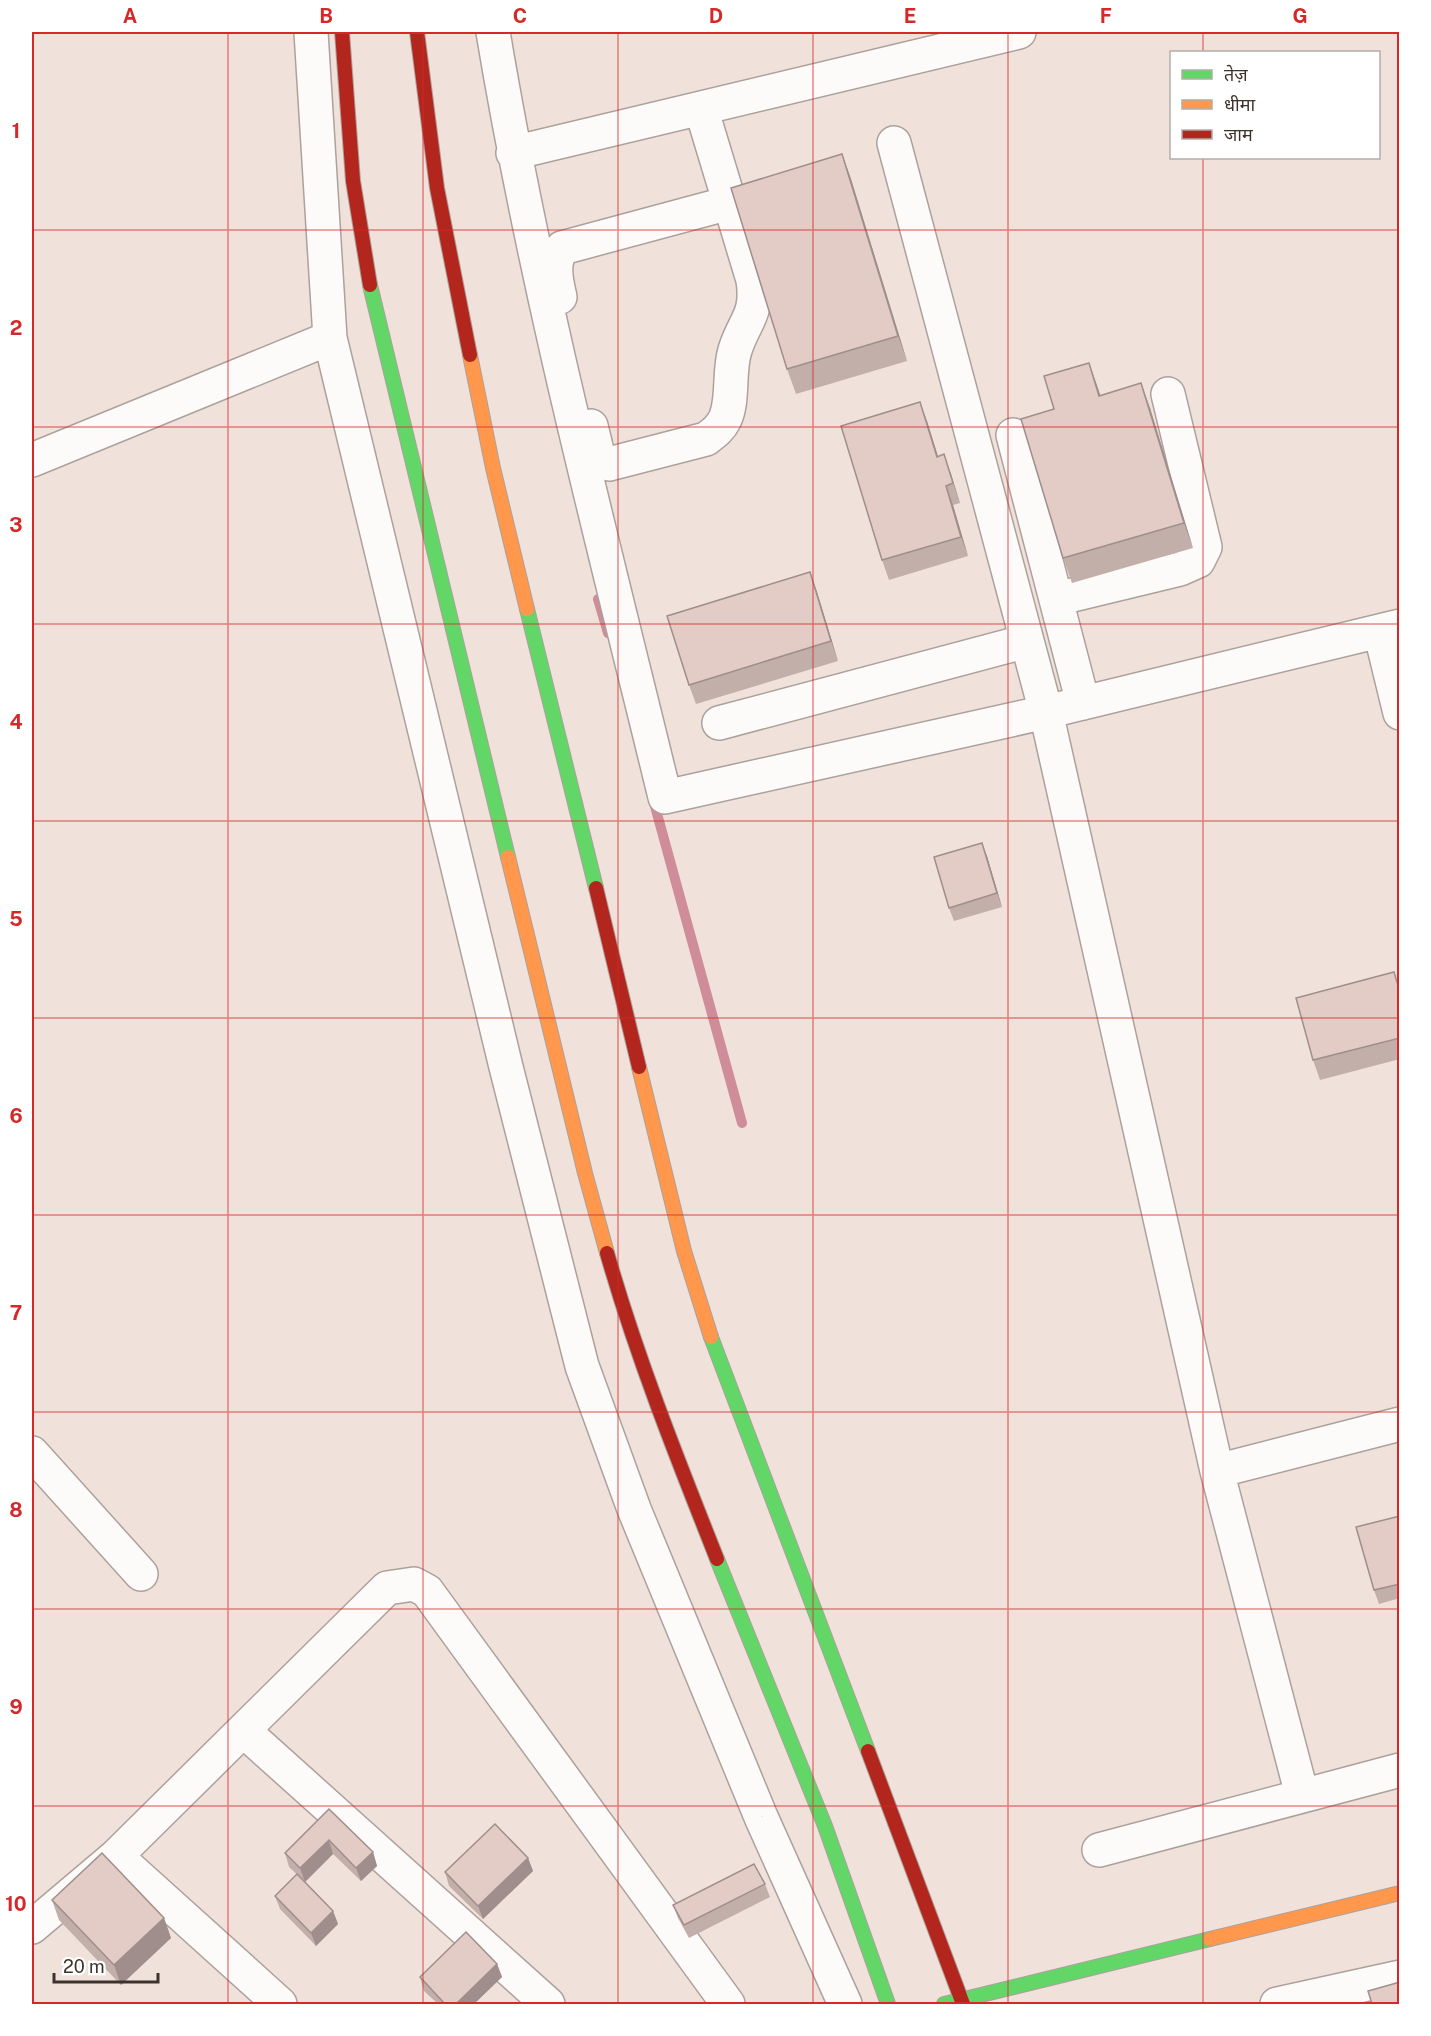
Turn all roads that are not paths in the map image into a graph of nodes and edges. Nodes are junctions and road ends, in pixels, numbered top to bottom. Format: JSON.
{"nodes":[{"id":1,"x":311,"y":32,"type":"edge"},
{"id":2,"x":342,"y":32,"type":"edge"},
{"id":3,"x":417,"y":32,"type":"edge"},
{"id":4,"x":493,"y":32,"type":"edge"},
{"id":5,"x":1019,"y":32,"type":"edge"},
{"id":6,"x":701,"y":108,"type":"junction"},
{"id":7,"x":894,"y":143,"type":"dead end"},
{"id":8,"x":513,"y":153,"type":"junction"},
{"id":9,"x":729,"y":203,"type":"junction"},
{"id":10,"x":330,"y":338,"type":"junction"},
{"id":11,"x":1168,"y":394,"type":"dead end"},
{"id":12,"x":1013,"y":435,"type":"dead end"},
{"id":13,"x":32,"y":460,"type":"edge"},
{"id":14,"x":1056,"y":599,"type":"junction"},
{"id":15,"x":1390,"y":628,"type":"edge"},
{"id":16,"x":1027,"y":641,"type":"junction"},
{"id":17,"x":1083,"y":703,"type":"junction"},
{"id":18,"x":1046,"y":712,"type":"junction"},
{"id":19,"x":1400,"y":713,"type":"edge"},
{"id":20,"x":719,"y":723,"type":"dead end"},
{"id":21,"x":1400,"y":1424,"type":"edge"},
{"id":22,"x":32,"y":1453,"type":"edge"},
{"id":23,"x":1217,"y":1471,"type":"junction"},
{"id":24,"x":141,"y":1574,"type":"dead end"},
{"id":25,"x":244,"y":1731,"type":"junction"},
{"id":26,"x":1400,"y":1770,"type":"edge"},
{"id":27,"x":1302,"y":1795,"type":"junction"},
{"id":28,"x":1099,"y":1850,"type":"dead end"},
{"id":29,"x":116,"y":1856,"type":"junction"},
{"id":30,"x":1400,"y":1893,"type":"edge"},
{"id":31,"x":32,"y":1927,"type":"edge"},
{"id":32,"x":1400,"y":1977,"type":"edge"},
{"id":33,"x":962,"y":2002,"type":"edge"},
{"id":34,"x":280,"y":2004,"type":"edge"},
{"id":35,"x":548,"y":2004,"type":"edge"},
{"id":36,"x":728,"y":2004,"type":"edge"},
{"id":37,"x":845,"y":2004,"type":"edge"},
{"id":38,"x":888,"y":2004,"type":"edge"},
{"id":39,"x":944,"y":2004,"type":"edge"},
{"id":40,"x":1277,"y":2004,"type":"edge"}],
"edges":[{"from":1,"to":10,"type":"street"},
{"from":2,"to":38,"type":"main road"},
{"from":3,"to":33,"type":"main road"},
{"from":4,"to":8,"type":"street"},
{"from":5,"to":6,"type":"street"},
{"from":6,"to":8,"type":"street"},
{"from":6,"to":9,"type":"street"},
{"from":7,"to":16,"type":"street"},
{"from":8,"to":18,"type":"street"},
{"from":9,"to":9,"type":"street"},
{"from":10,"to":13,"type":"street"},
{"from":10,"to":37,"type":"street"},
{"from":11,"to":14,"type":"street"},
{"from":12,"to":14,"type":"street"},
{"from":14,"to":17,"type":"street"},
{"from":15,"to":17,"type":"street"},
{"from":15,"to":19,"type":"street"},
{"from":16,"to":18,"type":"street"},
{"from":16,"to":20,"type":"street"},
{"from":17,"to":18,"type":"street"},
{"from":18,"to":23,"type":"street"},
{"from":21,"to":23,"type":"street"},
{"from":22,"to":24,"type":"street"},
{"from":23,"to":27,"type":"street"},
{"from":25,"to":29,"type":"street"},
{"from":25,"to":35,"type":"street"},
{"from":25,"to":36,"type":"street"},
{"from":26,"to":27,"type":"street"},
{"from":27,"to":28,"type":"street"},
{"from":29,"to":31,"type":"street"},
{"from":29,"to":34,"type":"street"},
{"from":30,"to":33,"type":"main road"},
{"from":32,"to":40,"type":"street"},
{"from":33,"to":39,"type":"main road"}]}
